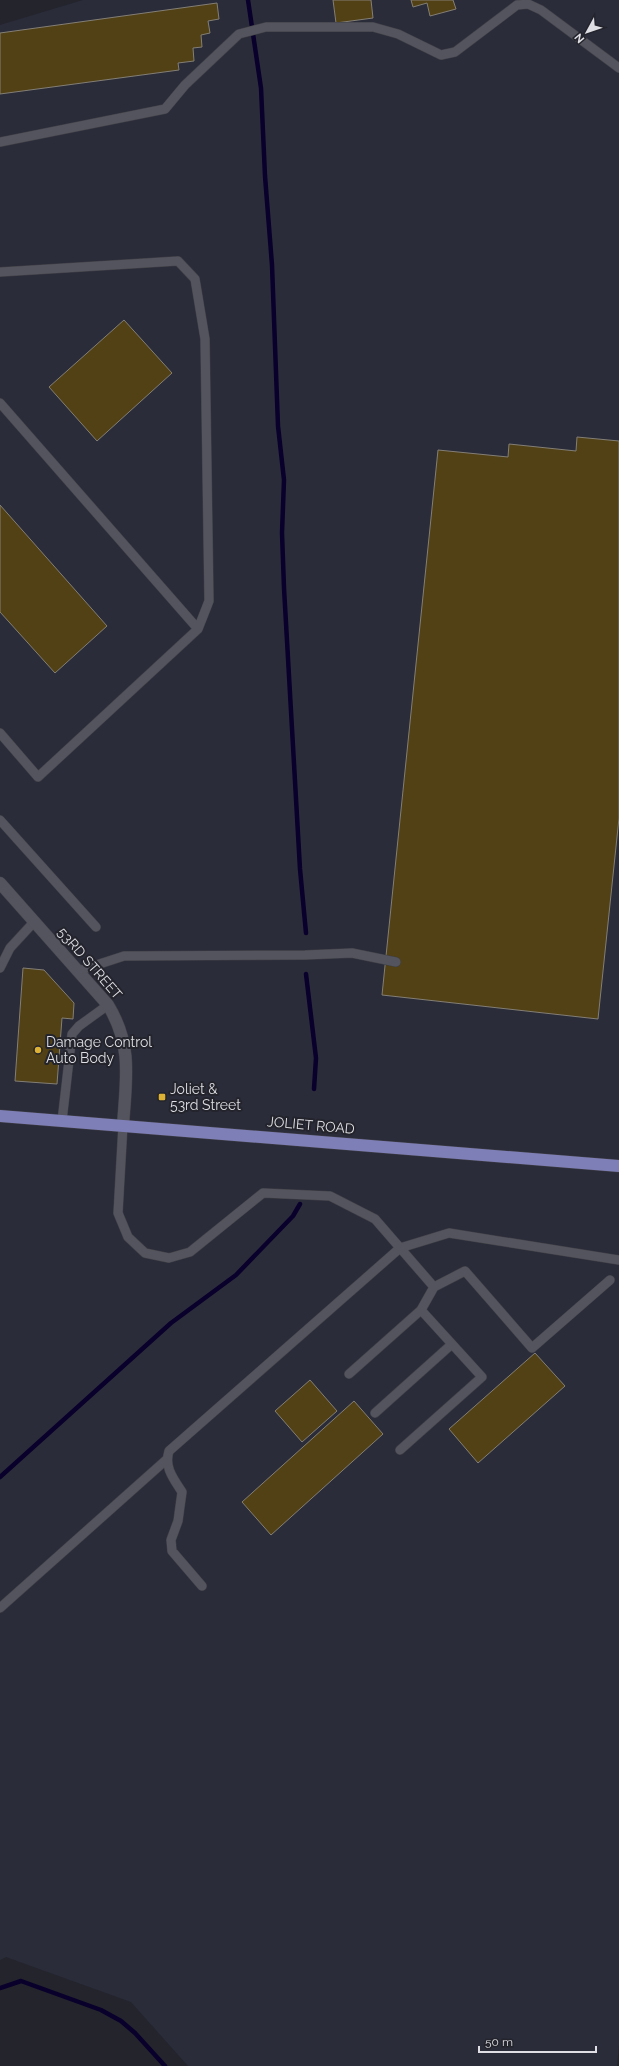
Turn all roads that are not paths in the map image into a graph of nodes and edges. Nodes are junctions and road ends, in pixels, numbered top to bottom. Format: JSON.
{"nodes":[{"id":1,"x":619,"y":68,"type":"edge"},
{"id":2,"x":0,"y":142,"type":"edge"},
{"id":3,"x":0,"y":272,"type":"edge"},
{"id":4,"x":0,"y":403,"type":"edge"},
{"id":5,"x":198,"y":629,"type":"junction"},
{"id":6,"x":0,"y":734,"type":"edge"},
{"id":7,"x":0,"y":820,"type":"edge"},
{"id":8,"x":0,"y":883,"type":"edge"},
{"id":9,"x":34,"y":922,"type":"junction"},
{"id":10,"x":96,"y":927,"type":"dead end"},
{"id":11,"x":396,"y":962,"type":"dead end"},
{"id":12,"x":0,"y":968,"type":"edge"},
{"id":13,"x":78,"y":971,"type":"junction"},
{"id":14,"x":108,"y":1005,"type":"junction"},
{"id":15,"x":0,"y":1116,"type":"edge"},
{"id":16,"x":62,"y":1121,"type":"junction"},
{"id":17,"x":123,"y":1125,"type":"junction"},
{"id":18,"x":619,"y":1166,"type":"edge"},
{"id":19,"x":400,"y":1248,"type":"junction"},
{"id":20,"x":619,"y":1260,"type":"edge"},
{"id":21,"x":610,"y":1280,"type":"dead end"},
{"id":22,"x":434,"y":1287,"type":"junction"},
{"id":23,"x":421,"y":1310,"type":"junction"},
{"id":24,"x":452,"y":1344,"type":"junction"},
{"id":25,"x":350,"y":1374,"type":"dead end"},
{"id":26,"x":375,"y":1413,"type":"dead end"},
{"id":27,"x":400,"y":1450,"type":"dead end"},
{"id":28,"x":166,"y":1460,"type":"junction"},
{"id":29,"x":202,"y":1586,"type":"dead end"},
{"id":30,"x":0,"y":1608,"type":"edge"}],
"edges":[{"from":1,"to":2,"type":"lane"},
{"from":3,"to":5,"type":"lane"},
{"from":4,"to":5,"type":"lane"},
{"from":5,"to":6,"type":"lane"},
{"from":7,"to":10,"type":"lane"},
{"from":8,"to":9,"type":"street","name":"53RD STREET"},
{"from":9,"to":12,"type":"lane"},
{"from":9,"to":13,"type":"street","name":"53RD STREET"},
{"from":11,"to":13,"type":"lane"},
{"from":13,"to":14,"type":"street","name":"53RD STREET"},
{"from":14,"to":16,"type":"lane"},
{"from":14,"to":17,"type":"street","name":"53RD STREET"},
{"from":15,"to":16,"type":"main road","name":"JOLIET ROAD"},
{"from":16,"to":17,"type":"main road","name":"JOLIET ROAD"},
{"from":17,"to":18,"type":"main road","name":"JOLIET ROAD"},
{"from":17,"to":19,"type":"lane"},
{"from":19,"to":20,"type":"lane"},
{"from":19,"to":22,"type":"lane"},
{"from":19,"to":28,"type":"lane"},
{"from":21,"to":22,"type":"lane"},
{"from":22,"to":23,"type":"lane"},
{"from":23,"to":24,"type":"lane"},
{"from":23,"to":25,"type":"lane"},
{"from":24,"to":26,"type":"lane"},
{"from":24,"to":27,"type":"lane"},
{"from":28,"to":29,"type":"lane"},
{"from":28,"to":30,"type":"lane"}]}
